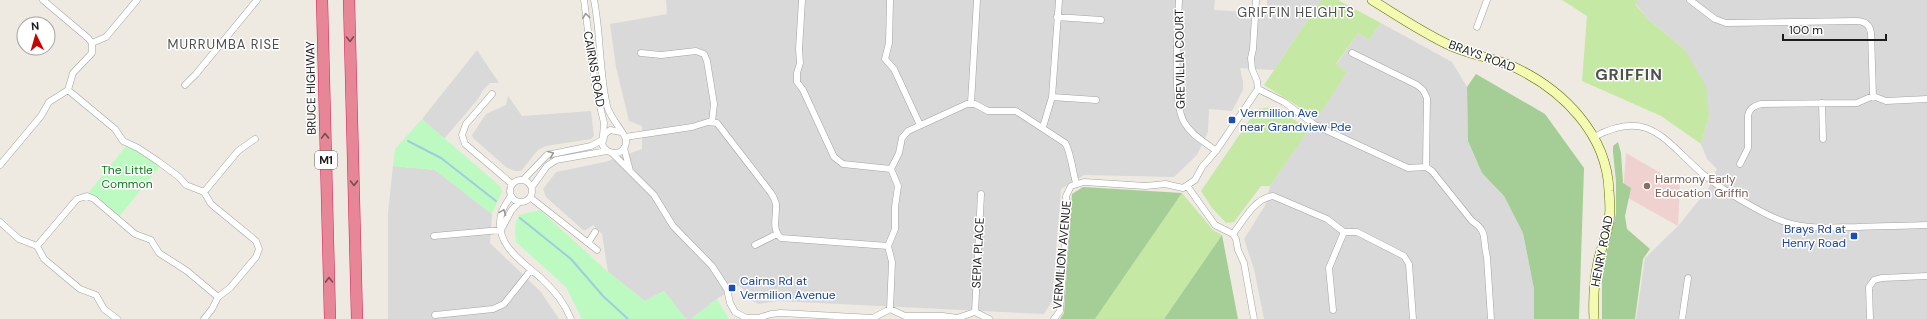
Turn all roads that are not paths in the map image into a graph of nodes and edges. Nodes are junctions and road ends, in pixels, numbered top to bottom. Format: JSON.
{"nodes":[{"id":1,"x":43,"y":0,"type":"edge"},
{"id":2,"x":137,"y":0,"type":"edge"},
{"id":3,"x":257,"y":0,"type":"edge"},
{"id":4,"x":322,"y":0,"type":"edge"},
{"id":5,"x":349,"y":0,"type":"edge"},
{"id":6,"x":584,"y":0,"type":"edge"},
{"id":7,"x":594,"y":0,"type":"edge"},
{"id":8,"x":802,"y":0,"type":"edge"},
{"id":9,"x":890,"y":0,"type":"edge"},
{"id":10,"x":977,"y":0,"type":"edge"},
{"id":11,"x":1059,"y":0,"type":"edge"},
{"id":12,"x":1179,"y":0,"type":"edge"},
{"id":13,"x":1256,"y":0,"type":"edge"},
{"id":14,"x":1372,"y":0,"type":"edge"},
{"id":15,"x":1487,"y":0,"type":"edge"},
{"id":16,"x":1690,"y":0,"type":"edge"},
{"id":17,"x":1057,"y":17,"type":"junction"},
{"id":18,"x":1101,"y":20,"type":"dead end"},
{"id":19,"x":1477,"y":27,"type":"dead end"},
{"id":20,"x":92,"y":43,"type":"junction"},
{"id":21,"x":641,"y":53,"type":"dead end"},
{"id":22,"x":1352,"y":53,"type":"dead end"},
{"id":23,"x":185,"y":85,"type":"dead end"},
{"id":24,"x":1258,"y":89,"type":"junction"},
{"id":25,"x":68,"y":90,"type":"junction"},
{"id":26,"x":492,"y":94,"type":"dead end"},
{"id":27,"x":1873,"y":96,"type":"junction"},
{"id":28,"x":1052,"y":97,"type":"junction"},
{"id":29,"x":1927,"y":99,"type":"edge"},
{"id":30,"x":1096,"y":100,"type":"dead end"},
{"id":31,"x":971,"y":103,"type":"junction"},
{"id":32,"x":1822,"y":103,"type":"junction"},
{"id":33,"x":712,"y":122,"type":"junction"},
{"id":34,"x":920,"y":125,"type":"junction"},
{"id":35,"x":1043,"y":127,"type":"junction"},
{"id":36,"x":620,"y":132,"type":"junction"},
{"id":37,"x":625,"y":137,"type":"junction"},
{"id":38,"x":1594,"y":137,"type":"junction"},
{"id":39,"x":255,"y":139,"type":"dead end"},
{"id":40,"x":602,"y":139,"type":"junction"},
{"id":41,"x":1823,"y":139,"type":"dead end"},
{"id":42,"x":624,"y":148,"type":"junction"},
{"id":43,"x":1216,"y":151,"type":"junction"},
{"id":44,"x":609,"y":152,"type":"junction"},
{"id":45,"x":1740,"y":164,"type":"dead end"},
{"id":46,"x":0,"y":165,"type":"edge"},
{"id":47,"x":1426,"y":167,"type":"junction"},
{"id":48,"x":891,"y":169,"type":"junction"},
{"id":49,"x":630,"y":172,"type":"junction"},
{"id":50,"x":523,"y":180,"type":"junction"},
{"id":51,"x":1076,"y":183,"type":"junction"},
{"id":52,"x":512,"y":184,"type":"junction"},
{"id":53,"x":532,"y":187,"type":"junction"},
{"id":54,"x":1188,"y":187,"type":"junction"},
{"id":55,"x":204,"y":192,"type":"junction"},
{"id":56,"x":981,"y":194,"type":"dead end"},
{"id":57,"x":511,"y":196,"type":"junction"},
{"id":58,"x":531,"y":198,"type":"junction"},
{"id":59,"x":519,"y":202,"type":"junction"},
{"id":60,"x":0,"y":222,"type":"edge"},
{"id":61,"x":1927,"y":225,"type":"edge"},
{"id":62,"x":501,"y":230,"type":"junction"},
{"id":63,"x":595,"y":232,"type":"dead end"},
{"id":64,"x":1344,"y":232,"type":"junction"},
{"id":65,"x":777,"y":234,"type":"junction"},
{"id":66,"x":1233,"y":234,"type":"junction"},
{"id":67,"x":434,"y":236,"type":"dead end"},
{"id":68,"x":588,"y":243,"type":"junction"},
{"id":69,"x":755,"y":245,"type":"dead end"},
{"id":70,"x":37,"y":246,"type":"junction"},
{"id":71,"x":888,"y":246,"type":"junction"},
{"id":72,"x":597,"y":250,"type":"dead end"},
{"id":73,"x":531,"y":270,"type":"junction"},
{"id":74,"x":1927,"y":276,"type":"edge"},
{"id":75,"x":1688,"y":278,"type":"dead end"},
{"id":76,"x":218,"y":297,"type":"junction"},
{"id":77,"x":890,"y":309,"type":"junction"},
{"id":78,"x":1333,"y":310,"type":"dead end"},
{"id":79,"x":974,"y":312,"type":"junction"},
{"id":80,"x":435,"y":315,"type":"dead end"},
{"id":81,"x":118,"y":319,"type":"edge"},
{"id":82,"x":204,"y":319,"type":"edge"},
{"id":83,"x":330,"y":319,"type":"edge"},
{"id":84,"x":357,"y":319,"type":"edge"},
{"id":85,"x":571,"y":319,"type":"edge"},
{"id":86,"x":989,"y":319,"type":"edge"},
{"id":87,"x":1054,"y":319,"type":"edge"},
{"id":88,"x":1254,"y":319,"type":"edge"},
{"id":89,"x":1414,"y":319,"type":"edge"},
{"id":90,"x":1491,"y":319,"type":"edge"},
{"id":91,"x":1594,"y":319,"type":"edge"},
{"id":92,"x":1682,"y":319,"type":"edge"},
{"id":93,"x":1870,"y":319,"type":"edge"}],
"edges":[{"from":1,"to":20,"type":"street"},
{"from":2,"to":20,"type":"street"},
{"from":3,"to":23,"type":"street"},
{"from":83,"to":4,"type":"highway","name":"BRUCE HIGHWAY","number":"M1","one_way":true},
{"from":5,"to":84,"type":"highway","number":"M1","one_way":true},
{"from":40,"to":6,"type":"street","name":"CAIRNS ROAD","one_way":true},
{"from":7,"to":36,"type":"street","name":"CAIRNS ROAD"},
{"from":8,"to":48,"type":"street"},
{"from":9,"to":34,"type":"street"},
{"from":10,"to":31,"type":"street"},
{"from":11,"to":17,"type":"street"},
{"from":12,"to":43,"type":"street","name":"GREVILLIA COURT"},
{"from":13,"to":24,"type":"street"},
{"from":14,"to":38,"type":"main road","name":"BRAYS ROAD"},
{"from":15,"to":19,"type":"street"},
{"from":16,"to":27,"type":"street"},
{"from":17,"to":18,"type":"street"},
{"from":17,"to":28,"type":"street"},
{"from":20,"to":25,"type":"street"},
{"from":21,"to":33,"type":"street"},
{"from":22,"to":47,"type":"street"},
{"from":24,"to":43,"type":"street"},
{"from":24,"to":47,"type":"street"},
{"from":25,"to":46,"type":"street"},
{"from":25,"to":55,"type":"street"},
{"from":26,"to":52,"type":"street"},
{"from":27,"to":29,"type":"street"},
{"from":27,"to":32,"type":"street"},
{"from":28,"to":30,"type":"street"},
{"from":28,"to":35,"type":"street"},
{"from":31,"to":34,"type":"street"},
{"from":31,"to":35,"type":"street"},
{"from":32,"to":41,"type":"street"},
{"from":32,"to":45,"type":"street"},
{"from":33,"to":37,"type":"street"},
{"from":33,"to":65,"type":"street"},
{"from":34,"to":48,"type":"street"},
{"from":35,"to":51,"type":"street"},
{"from":36,"to":37,"type":"street"},
{"from":36,"to":40,"type":"street"},
{"from":37,"to":42,"type":"street"},
{"from":38,"to":61,"type":"street"},
{"from":38,"to":91,"type":"main road","name":"HENRY ROAD"},
{"from":39,"to":55,"type":"street"},
{"from":40,"to":44,"type":"street"},
{"from":50,"to":40,"type":"street","one_way":true},
{"from":42,"to":44,"type":"street"},
{"from":42,"to":49,"type":"street"},
{"from":43,"to":54,"type":"street"},
{"from":44,"to":49,"type":"street"},
{"from":44,"to":53,"type":"street"},
{"from":47,"to":90,"type":"street"},
{"from":48,"to":71,"type":"street"},
{"from":49,"to":77,"type":"street"},
{"from":50,"to":52,"type":"street"},
{"from":50,"to":53,"type":"street"},
{"from":51,"to":54,"type":"street","name":"VERMILION AVENUE"},
{"from":51,"to":87,"type":"street","name":"VERMILION AVENUE"},
{"from":52,"to":57,"type":"street"},
{"from":53,"to":58,"type":"street"},
{"from":54,"to":66,"type":"street"},
{"from":55,"to":76,"type":"street"},
{"from":56,"to":79,"type":"street","name":"SEPIA PLACE"},
{"from":57,"to":59,"type":"street"},
{"from":62,"to":57,"type":"street","one_way":true},
{"from":58,"to":59,"type":"street"},
{"from":58,"to":68,"type":"street"},
{"from":59,"to":62,"type":"street"},
{"from":60,"to":70,"type":"street"},
{"from":62,"to":67,"type":"street"},
{"from":62,"to":73,"type":"street"},
{"from":63,"to":68,"type":"street"},
{"from":64,"to":66,"type":"street"},
{"from":64,"to":78,"type":"street"},
{"from":64,"to":89,"type":"street"},
{"from":65,"to":69,"type":"street"},
{"from":65,"to":71,"type":"street"},
{"from":66,"to":88,"type":"street"},
{"from":68,"to":72,"type":"street"},
{"from":70,"to":76,"type":"street"},
{"from":70,"to":81,"type":"street"},
{"from":71,"to":77,"type":"street"},
{"from":73,"to":80,"type":"street"},
{"from":73,"to":85,"type":"street"},
{"from":74,"to":93,"type":"street"},
{"from":75,"to":92,"type":"street"},
{"from":76,"to":82,"type":"street"},
{"from":77,"to":79,"type":"street"},
{"from":79,"to":86,"type":"street"}]}
